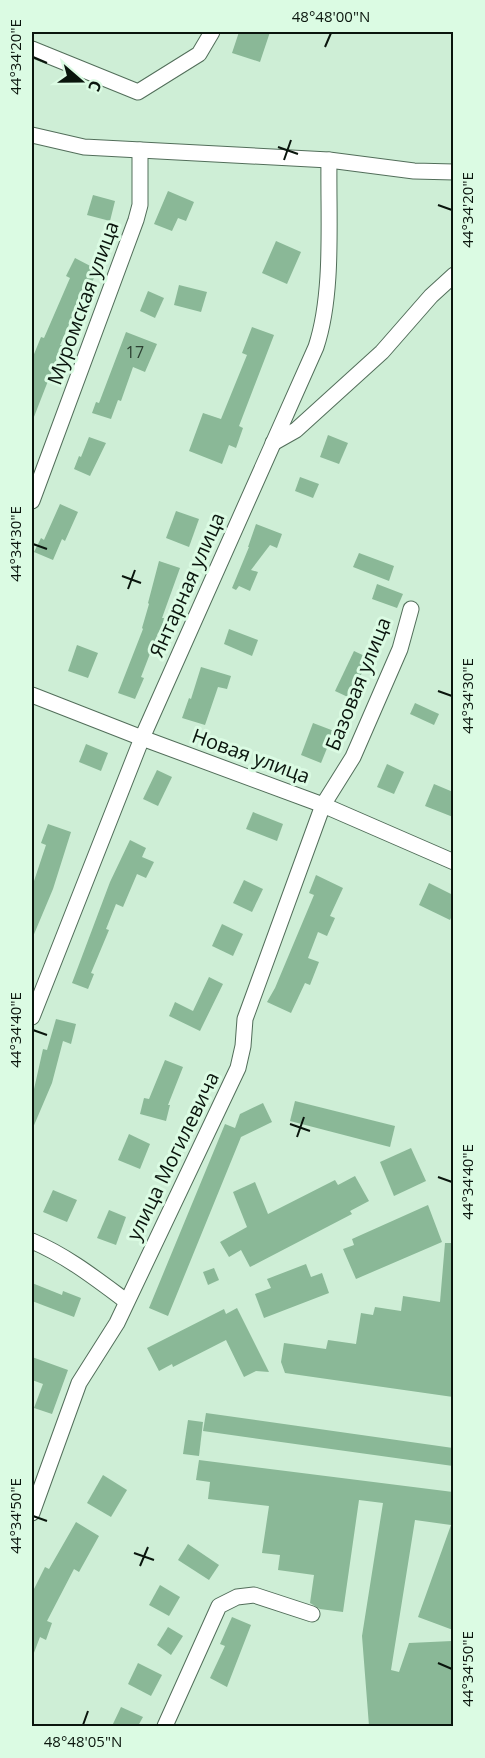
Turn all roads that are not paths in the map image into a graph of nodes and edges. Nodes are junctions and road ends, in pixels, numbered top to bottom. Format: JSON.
{"nodes":[{"id":1,"x":212,"y":32,"type":"edge"},
{"id":2,"x":32,"y":49,"type":"edge"},
{"id":3,"x":32,"y":135,"type":"edge"},
{"id":4,"x":140,"y":150,"type":"junction"},
{"id":5,"x":329,"y":160,"type":"junction"},
{"id":6,"x":453,"y":172,"type":"edge"},
{"id":7,"x":453,"y":275,"type":"edge"},
{"id":8,"x":273,"y":443,"type":"junction"},
{"id":9,"x":32,"y":501,"type":"edge"},
{"id":10,"x":411,"y":609,"type":"dead end"},
{"id":11,"x":32,"y":695,"type":"edge"},
{"id":12,"x":142,"y":738,"type":"junction"},
{"id":13,"x":323,"y":805,"type":"junction"},
{"id":14,"x":453,"y":862,"type":"edge"},
{"id":15,"x":32,"y":1017,"type":"edge"},
{"id":16,"x":32,"y":1241,"type":"edge"},
{"id":17,"x":126,"y":1301,"type":"junction"},
{"id":18,"x":32,"y":1513,"type":"edge"},
{"id":19,"x":312,"y":1614,"type":"dead end"},
{"id":20,"x":165,"y":1726,"type":"edge"}],
"edges":[{"from":1,"to":2,"type":"street"},
{"from":3,"to":4,"type":"street"},
{"from":4,"to":5,"type":"street"},
{"from":4,"to":9,"type":"street","name":"Муромская улица"},
{"from":5,"to":6,"type":"street"},
{"from":5,"to":8,"type":"street","name":"Янтарная улица"},
{"from":7,"to":8,"type":"street"},
{"from":8,"to":12,"type":"street","name":"Янтарная улица"},
{"from":10,"to":13,"type":"street","name":"Базовая улица"},
{"from":11,"to":12,"type":"street","name":"Новая улица"},
{"from":12,"to":13,"type":"street","name":"Новая улица"},
{"from":12,"to":15,"type":"street","name":"Янтарная улица"},
{"from":13,"to":14,"type":"street","name":"Новая улица"},
{"from":13,"to":17,"type":"street","name":"улица Могилевича"},
{"from":16,"to":17,"type":"street"},
{"from":17,"to":18,"type":"street","name":"улица Могилевича"},
{"from":19,"to":20,"type":"street"}]}
